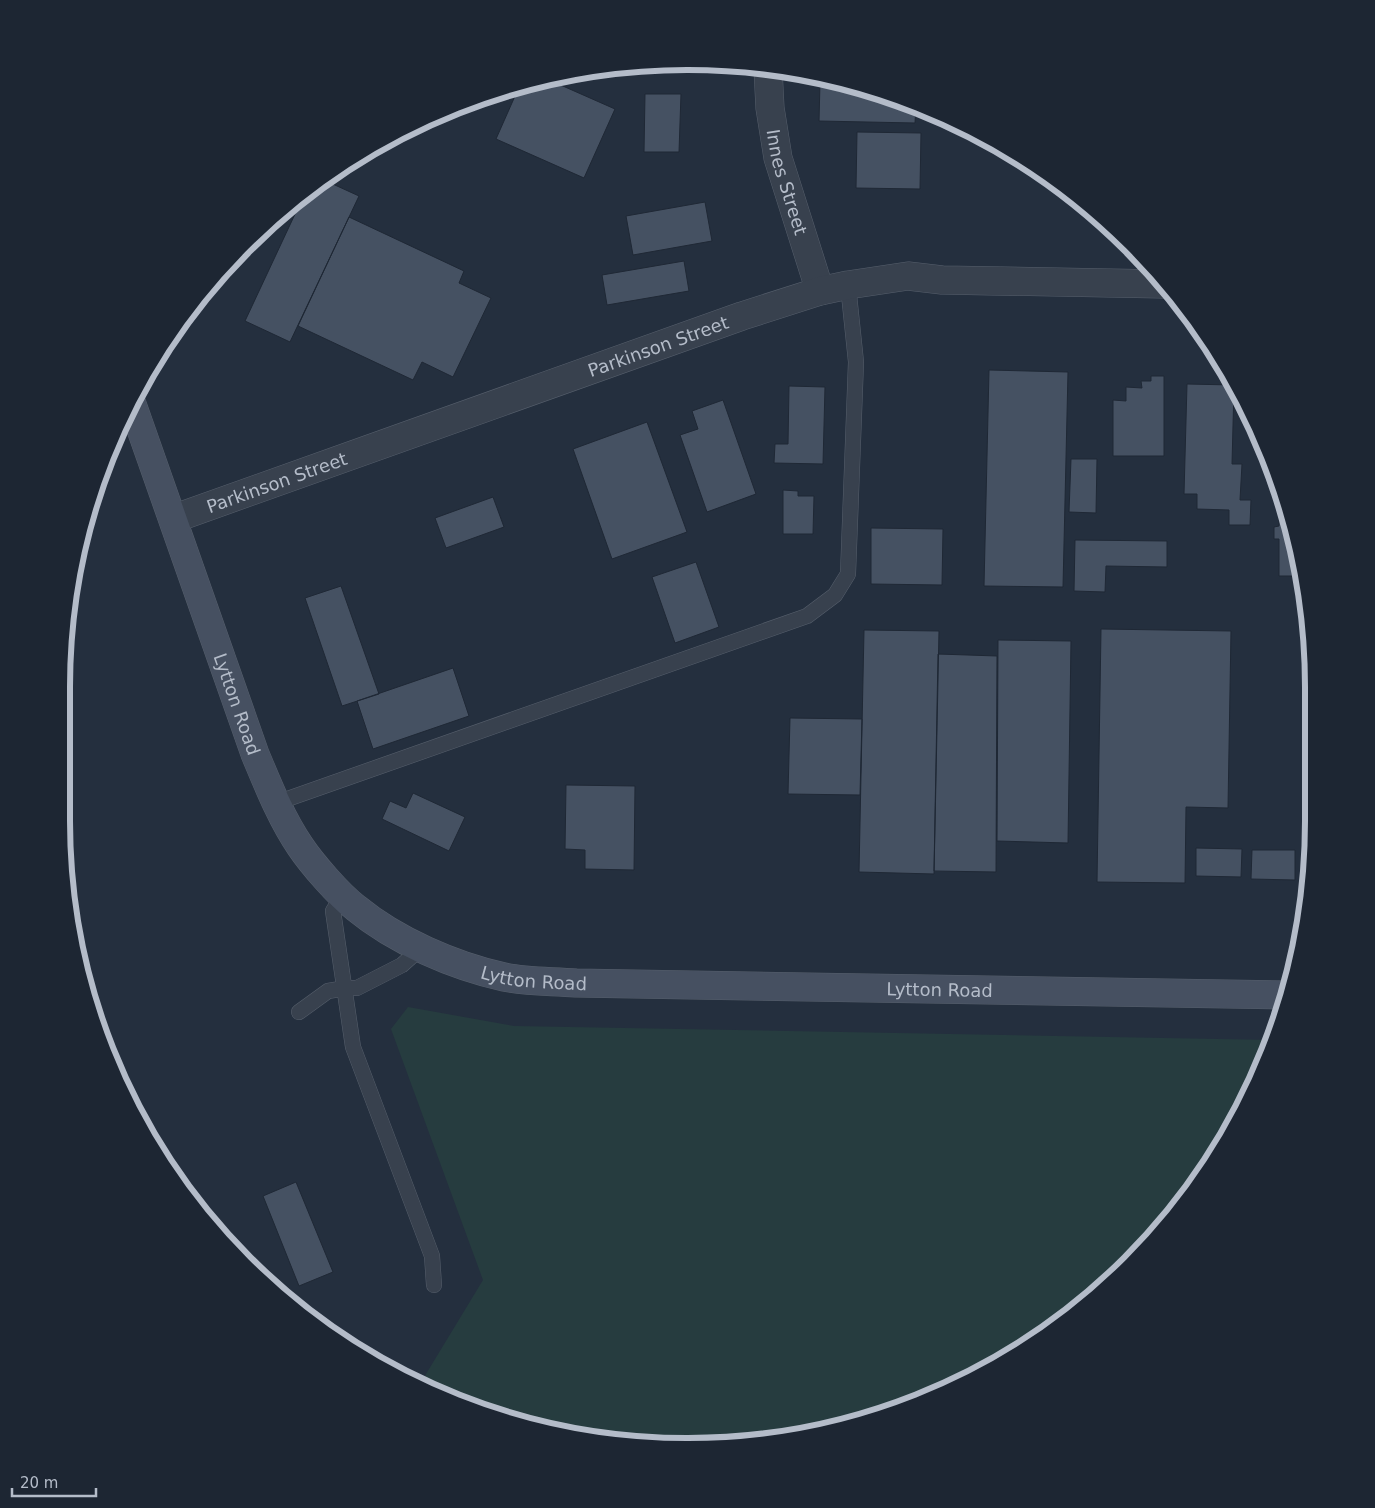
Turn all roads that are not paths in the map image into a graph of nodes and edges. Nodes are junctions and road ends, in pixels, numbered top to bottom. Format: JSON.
{"nodes":[{"id":1,"x":768,"y":75,"type":"edge"},
{"id":2,"x":1155,"y":284,"type":"edge"},
{"id":3,"x":848,"y":285,"type":"junction"},
{"id":4,"x":820,"y":291,"type":"junction"},
{"id":5,"x":135,"y":412,"type":"edge"},
{"id":6,"x":173,"y":520,"type":"junction"},
{"id":7,"x":276,"y":803,"type":"junction"},
{"id":8,"x":343,"y":895,"type":"junction"},
{"id":9,"x":421,"y":948,"type":"junction"},
{"id":10,"x":346,"y":988,"type":"junction"},
{"id":11,"x":1279,"y":995,"type":"edge"},
{"id":12,"x":299,"y":1012,"type":"dead end"},
{"id":13,"x":434,"y":1285,"type":"dead end"}],
"edges":[{"from":1,"to":4,"type":"street","name":"Innes Street"},
{"from":2,"to":3,"type":"street","name":"Parkinson Street"},
{"from":3,"to":4,"type":"street","name":"Parkinson Street"},
{"from":3,"to":7,"type":"lane"},
{"from":4,"to":6,"type":"street","name":"Parkinson Street"},
{"from":5,"to":6,"type":"main road","name":"Lytton Road"},
{"from":6,"to":7,"type":"main road","name":"Lytton Road"},
{"from":7,"to":8,"type":"main road","name":"Lytton Road"},
{"from":8,"to":9,"type":"main road","name":"Lytton Road"},
{"from":8,"to":10,"type":"lane"},
{"from":9,"to":10,"type":"lane"},
{"from":9,"to":11,"type":"main road","name":"Lytton Road"},
{"from":10,"to":12,"type":"lane"},
{"from":10,"to":13,"type":"lane"}]}
